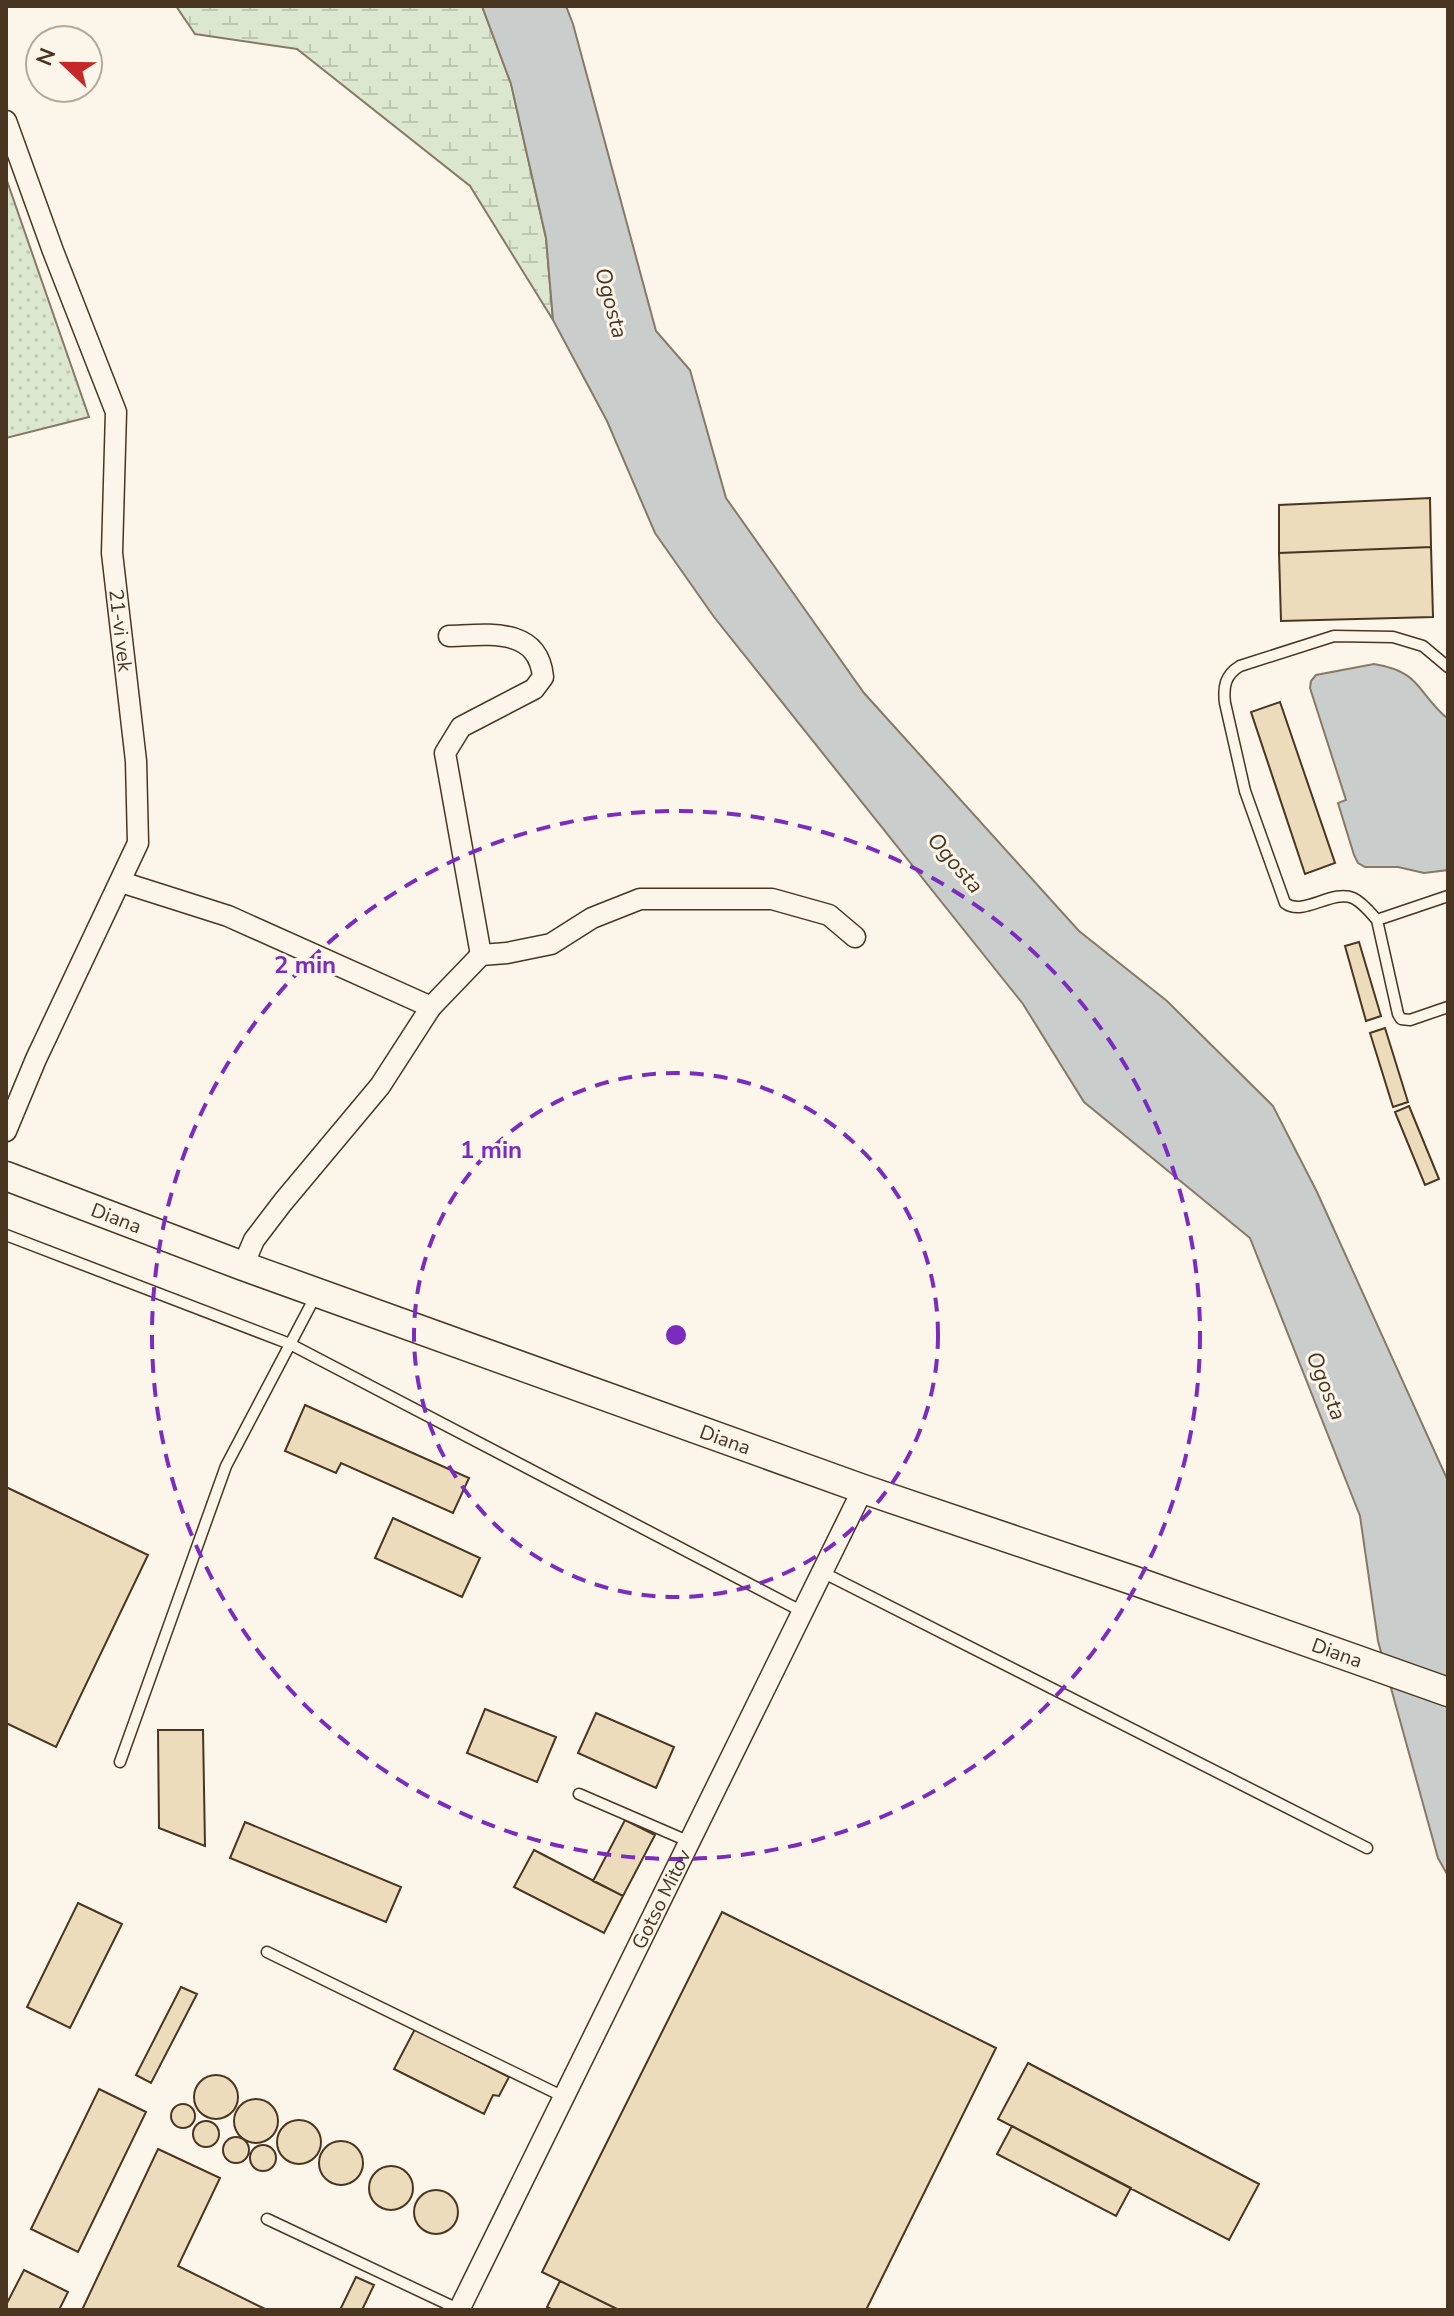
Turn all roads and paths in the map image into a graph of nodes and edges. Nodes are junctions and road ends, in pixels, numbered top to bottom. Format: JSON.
{"nodes":[{"id":1,"x":6,"y":121,"type":"edge"},
{"id":2,"x":449,"y":636,"type":"dead end"},
{"id":3,"x":1448,"y":667,"type":"edge"},
{"id":4,"x":121,"y":882,"type":"junction"},
{"id":5,"x":1448,"y":896,"type":"edge"},
{"id":6,"x":1377,"y":920,"type":"junction"},
{"id":7,"x":855,"y":937,"type":"dead end"},
{"id":8,"x":481,"y":955,"type":"junction"},
{"id":9,"x":431,"y":1007,"type":"junction"},
{"id":10,"x":1448,"y":1007,"type":"edge"},
{"id":11,"x":6,"y":1131,"type":"edge"},
{"id":12,"x":6,"y":1176,"type":"edge"},
{"id":13,"x":6,"y":1235,"type":"edge"},
{"id":14,"x":243,"y":1266,"type":"junction"},
{"id":15,"x":317,"y":1293,"type":"junction"},
{"id":16,"x":290,"y":1344,"type":"junction"},
{"id":17,"x":863,"y":1489,"type":"junction"},
{"id":18,"x":822,"y":1572,"type":"junction"},
{"id":19,"x":803,"y":1612,"type":"junction"},
{"id":20,"x":1448,"y":1692,"type":"edge"},
{"id":21,"x":120,"y":1762,"type":"dead end"},
{"id":22,"x":579,"y":1794,"type":"dead end"},
{"id":23,"x":690,"y":1842,"type":"junction"},
{"id":24,"x":1367,"y":1848,"type":"dead end"},
{"id":25,"x":267,"y":1952,"type":"dead end"},
{"id":26,"x":564,"y":2097,"type":"junction"},
{"id":27,"x":267,"y":2219,"type":"dead end"},
{"id":28,"x":460,"y":2310,"type":"edge"}],
"edges":[{"from":1,"to":4,"type":"street","name":"21-vi vek"},
{"from":2,"to":8,"type":"street"},
{"from":3,"to":6,"type":"lane"},
{"from":4,"to":9,"type":"street"},
{"from":4,"to":11,"type":"street","name":"21-vi vek"},
{"from":5,"to":6,"type":"lane"},
{"from":6,"to":10,"type":"lane"},
{"from":7,"to":8,"type":"street"},
{"from":8,"to":9,"type":"street"},
{"from":9,"to":14,"type":"street"},
{"from":12,"to":14,"type":"main road","name":"Diana"},
{"from":13,"to":16,"type":"lane"},
{"from":14,"to":15,"type":"main road","name":"Diana"},
{"from":15,"to":16,"type":"lane"},
{"from":15,"to":17,"type":"main road","name":"Diana"},
{"from":16,"to":19,"type":"lane"},
{"from":16,"to":21,"type":"lane"},
{"from":17,"to":18,"type":"street","name":"Gotso Mitov"},
{"from":17,"to":20,"type":"main road","name":"Diana"},
{"from":18,"to":19,"type":"street","name":"Gotso Mitov"},
{"from":18,"to":24,"type":"lane"},
{"from":19,"to":23,"type":"street","name":"Gotso Mitov"},
{"from":22,"to":23,"type":"lane"},
{"from":23,"to":26,"type":"street","name":"Gotso Mitov"},
{"from":25,"to":26,"type":"lane"},
{"from":26,"to":28,"type":"street","name":"Gotso Mitov"},
{"from":27,"to":28,"type":"lane"}]}
